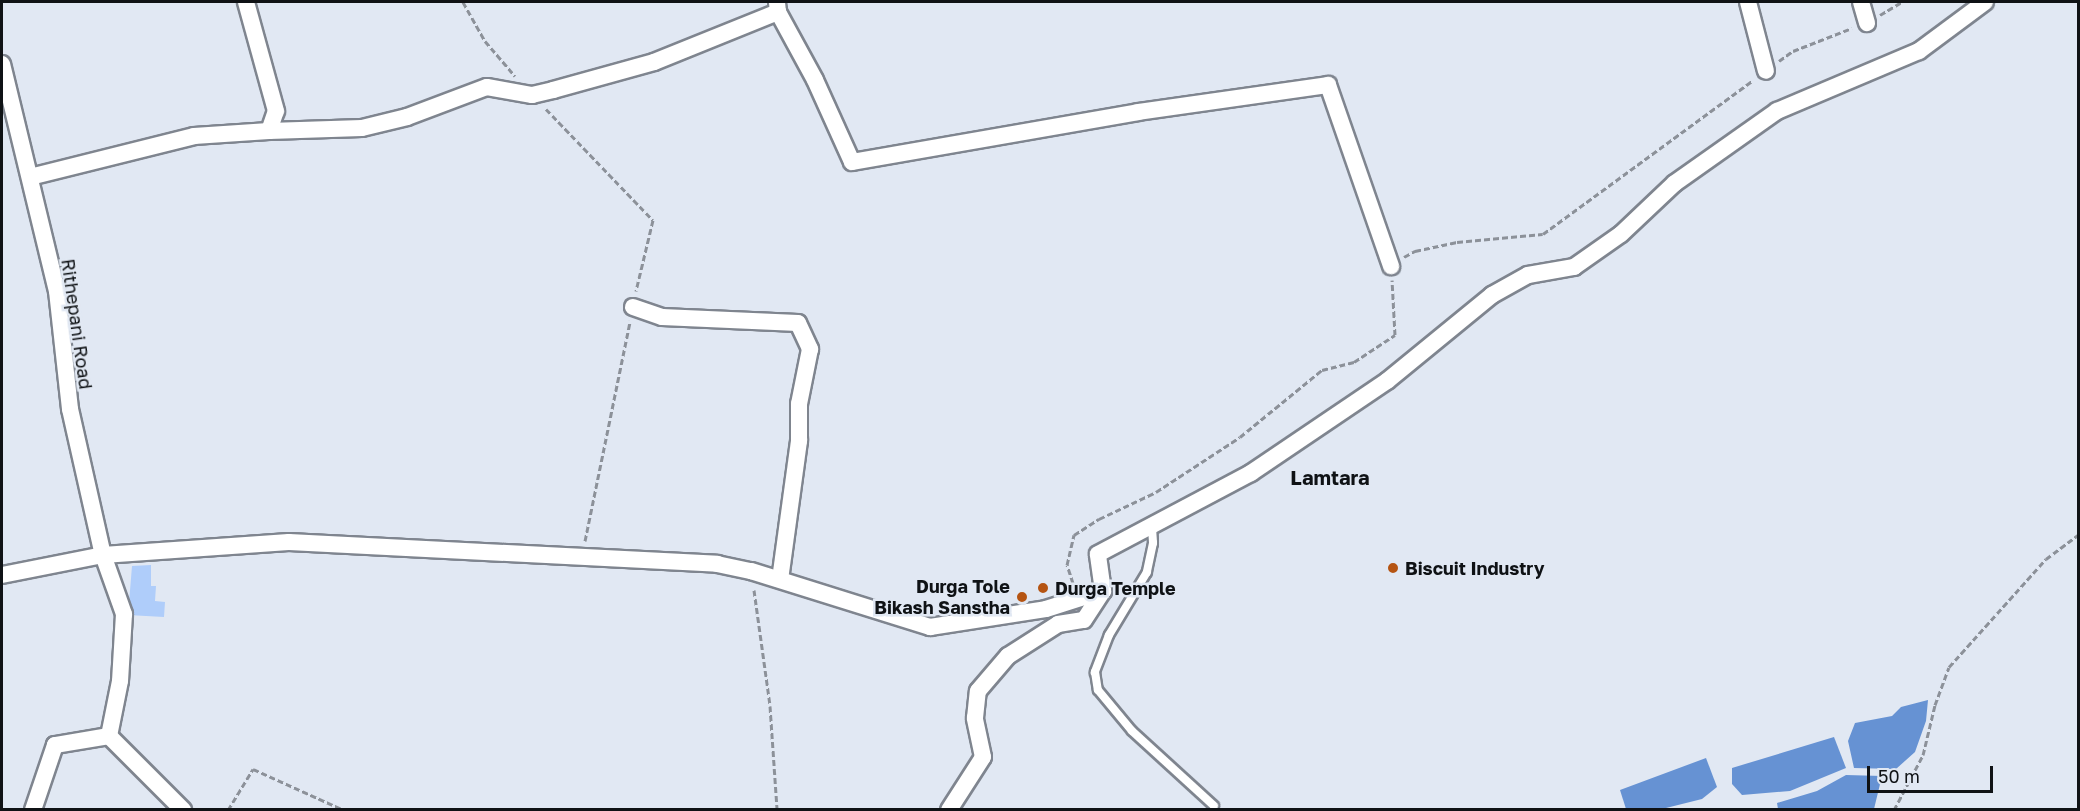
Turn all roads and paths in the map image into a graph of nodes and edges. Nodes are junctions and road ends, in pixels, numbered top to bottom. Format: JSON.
{"nodes":[{"id":1,"x":246,"y":2,"type":"edge"},
{"id":2,"x":463,"y":2,"type":"edge"},
{"id":3,"x":1748,"y":2,"type":"edge"},
{"id":4,"x":1861,"y":2,"type":"edge"},
{"id":5,"x":1902,"y":2,"type":"edge"},
{"id":6,"x":1985,"y":2,"type":"edge"},
{"id":7,"x":777,"y":7,"type":"edge"},
{"id":8,"x":1867,"y":23,"type":"junction"},
{"id":9,"x":2,"y":64,"type":"edge"},
{"id":10,"x":1766,"y":71,"type":"junction"},
{"id":11,"x":532,"y":95,"type":"junction"},
{"id":12,"x":269,"y":131,"type":"junction"},
{"id":13,"x":30,"y":177,"type":"junction"},
{"id":14,"x":1390,"y":266,"type":"junction"},
{"id":15,"x":633,"y":307,"type":"junction"},
{"id":16,"x":1152,"y":528,"type":"junction"},
{"id":17,"x":2079,"y":535,"type":"edge"},
{"id":18,"x":103,"y":555,"type":"junction"},
{"id":19,"x":582,"y":555,"type":"junction"},
{"id":20,"x":751,"y":571,"type":"junction"},
{"id":21,"x":2,"y":575,"type":"edge"},
{"id":22,"x":780,"y":579,"type":"junction"},
{"id":23,"x":1103,"y":591,"type":"junction"},
{"id":24,"x":1078,"y":599,"type":"junction"},
{"id":25,"x":109,"y":736,"type":"junction"},
{"id":26,"x":1214,"y":806,"type":"dead end"},
{"id":27,"x":33,"y":810,"type":"edge"},
{"id":28,"x":183,"y":810,"type":"edge"},
{"id":29,"x":228,"y":810,"type":"edge"},
{"id":30,"x":344,"y":810,"type":"edge"},
{"id":31,"x":777,"y":810,"type":"edge"},
{"id":32,"x":949,"y":810,"type":"edge"},
{"id":33,"x":1894,"y":810,"type":"edge"}],
"edges":[{"from":1,"to":12,"type":"street"},
{"from":2,"to":11,"type":"path"},
{"from":3,"to":10,"type":"street"},
{"from":4,"to":8,"type":"street"},
{"from":5,"to":8,"type":"path"},
{"from":6,"to":16,"type":"street"},
{"from":7,"to":11,"type":"street"},
{"from":7,"to":14,"type":"street"},
{"from":8,"to":10,"type":"path"},
{"from":9,"to":13,"type":"street","name":"Rithepani Road"},
{"from":10,"to":14,"type":"path"},
{"from":11,"to":12,"type":"street"},
{"from":11,"to":15,"type":"path"},
{"from":12,"to":13,"type":"street"},
{"from":13,"to":18,"type":"street","name":"Rithepani Road"},
{"from":14,"to":24,"type":"path"},
{"from":15,"to":19,"type":"path"},
{"from":15,"to":22,"type":"street"},
{"from":16,"to":23,"type":"street"},
{"from":16,"to":26,"type":"lane"},
{"from":17,"to":33,"type":"path"},
{"from":18,"to":19,"type":"street"},
{"from":18,"to":21,"type":"street"},
{"from":18,"to":25,"type":"street","name":"Rithepani Road"},
{"from":19,"to":20,"type":"street"},
{"from":20,"to":22,"type":"street"},
{"from":20,"to":31,"type":"path"},
{"from":22,"to":24,"type":"street"},
{"from":23,"to":24,"type":"street"},
{"from":23,"to":32,"type":"street"},
{"from":25,"to":27,"type":"street"},
{"from":25,"to":28,"type":"street"},
{"from":29,"to":30,"type":"path"}]}
